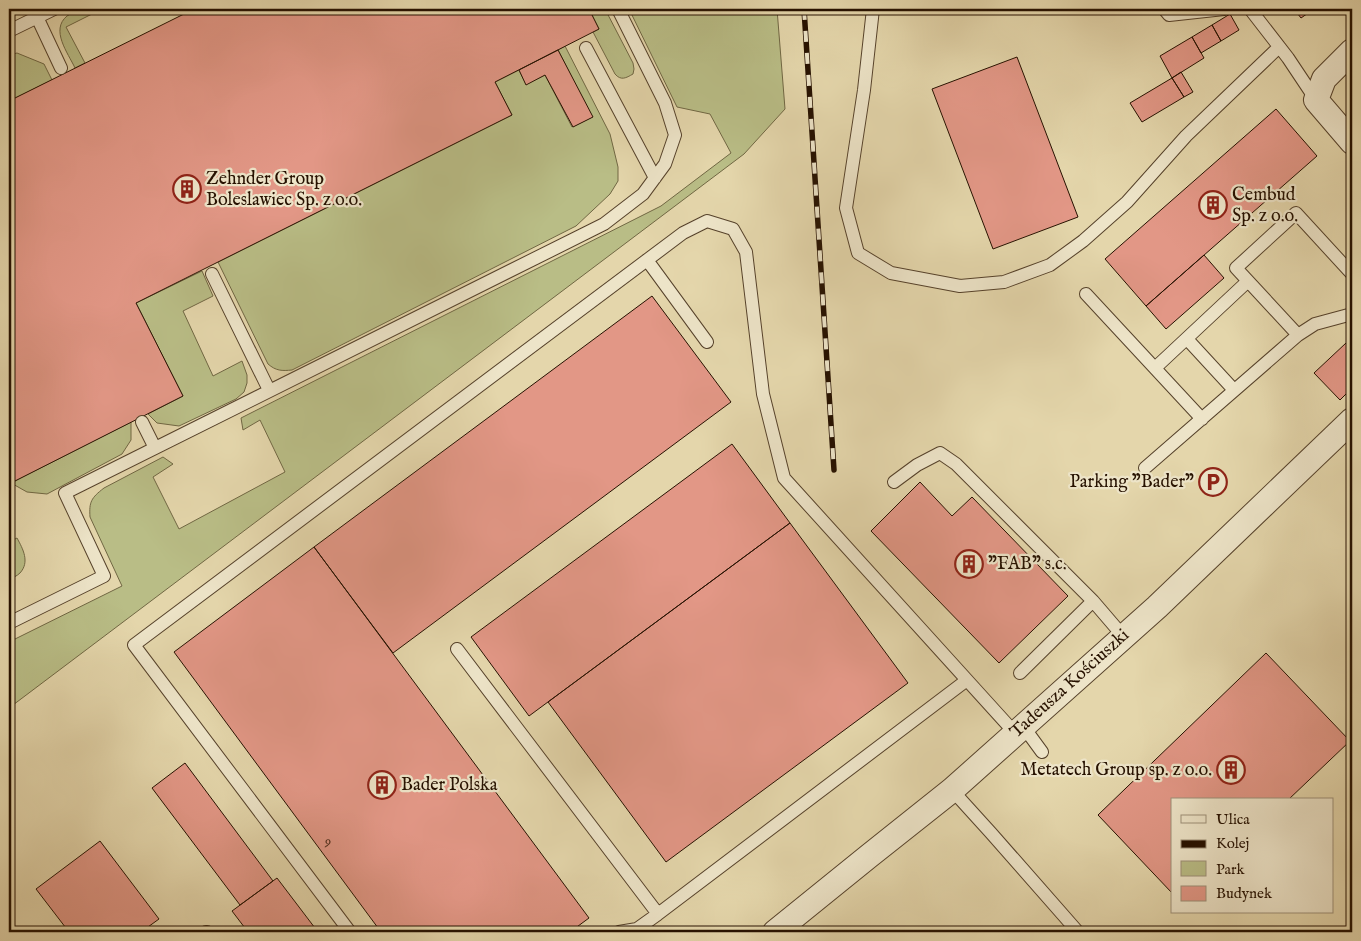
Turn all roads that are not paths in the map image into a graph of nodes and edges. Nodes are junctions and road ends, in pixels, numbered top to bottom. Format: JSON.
{"nodes":[{"id":1,"x":54,"y":9,"type":"edge"},
{"id":2,"x":618,"y":9,"type":"edge"},
{"id":3,"x":873,"y":9,"type":"edge"},
{"id":4,"x":1164,"y":9,"type":"edge"},
{"id":5,"x":1224,"y":9,"type":"edge"},
{"id":6,"x":1250,"y":9,"type":"edge"},
{"id":7,"x":37,"y":17,"type":"junction"},
{"id":8,"x":9,"y":31,"type":"edge"},
{"id":9,"x":1279,"y":47,"type":"junction"},
{"id":10,"x":586,"y":48,"type":"dead end"},
{"id":11,"x":1352,"y":51,"type":"edge"},
{"id":12,"x":61,"y":68,"type":"dead end"},
{"id":13,"x":1316,"y":100,"type":"junction"},
{"id":14,"x":1352,"y":142,"type":"edge"},
{"id":15,"x":655,"y":178,"type":"junction"},
{"id":16,"x":647,"y":260,"type":"junction"},
{"id":17,"x":212,"y":274,"type":"dead end"},
{"id":18,"x":1352,"y":274,"type":"edge"},
{"id":19,"x":1248,"y":281,"type":"junction"},
{"id":20,"x":1086,"y":294,"type":"dead end"},
{"id":21,"x":1352,"y":314,"type":"edge"},
{"id":22,"x":1298,"y":335,"type":"junction"},
{"id":23,"x":1187,"y":338,"type":"junction"},
{"id":24,"x":707,"y":342,"type":"dead end"},
{"id":25,"x":1155,"y":368,"type":"junction"},
{"id":26,"x":269,"y":390,"type":"junction"},
{"id":27,"x":1234,"y":390,"type":"junction"},
{"id":28,"x":1202,"y":419,"type":"junction"},
{"id":29,"x":1352,"y":420,"type":"edge"},
{"id":30,"x":142,"y":422,"type":"dead end"},
{"id":31,"x":154,"y":448,"type":"junction"},
{"id":32,"x":1145,"y":468,"type":"dead end"},
{"id":33,"x":894,"y":482,"type":"dead end"},
{"id":34,"x":1093,"y":602,"type":"junction"},
{"id":35,"x":9,"y":623,"type":"edge"},
{"id":36,"x":1124,"y":636,"type":"junction"},
{"id":37,"x":457,"y":649,"type":"dead end"},
{"id":38,"x":1020,"y":673,"type":"dead end"},
{"id":39,"x":967,"y":680,"type":"junction"},
{"id":40,"x":1019,"y":730,"type":"junction"},
{"id":41,"x":1042,"y":752,"type":"dead end"},
{"id":42,"x":952,"y":790,"type":"junction"},
{"id":43,"x":658,"y":914,"type":"junction"},
{"id":44,"x":638,"y":931,"type":"edge"},
{"id":45,"x":350,"y":932,"type":"edge"},
{"id":46,"x":619,"y":932,"type":"edge"},
{"id":47,"x":774,"y":932,"type":"edge"},
{"id":48,"x":1078,"y":932,"type":"edge"}],
"edges":[{"from":1,"to":7,"type":"lane"},
{"from":2,"to":15,"type":"lane"},
{"from":3,"to":9,"type":"lane"},
{"from":4,"to":5,"type":"lane"},
{"from":6,"to":9,"type":"lane"},
{"from":7,"to":8,"type":"lane"},
{"from":7,"to":12,"type":"lane"},
{"from":9,"to":13,"type":"lane"},
{"from":10,"to":15,"type":"lane"},
{"from":11,"to":13,"type":"street"},
{"from":13,"to":14,"type":"street"},
{"from":15,"to":26,"type":"lane"},
{"from":16,"to":24,"type":"lane"},
{"from":16,"to":39,"type":"lane"},
{"from":16,"to":45,"type":"lane"},
{"from":17,"to":26,"type":"lane"},
{"from":18,"to":19,"type":"lane"},
{"from":19,"to":22,"type":"lane"},
{"from":19,"to":23,"type":"lane"},
{"from":20,"to":25,"type":"lane"},
{"from":21,"to":22,"type":"lane"},
{"from":22,"to":27,"type":"lane"},
{"from":23,"to":25,"type":"lane"},
{"from":23,"to":27,"type":"lane"},
{"from":25,"to":28,"type":"lane"},
{"from":26,"to":31,"type":"lane"},
{"from":27,"to":28,"type":"lane"},
{"from":28,"to":32,"type":"lane"},
{"from":29,"to":36,"type":"street","name":"Tadeusza Kościuszki"},
{"from":30,"to":31,"type":"lane"},
{"from":31,"to":35,"type":"lane"},
{"from":33,"to":34,"type":"lane"},
{"from":34,"to":36,"type":"lane"},
{"from":34,"to":38,"type":"lane"},
{"from":36,"to":40,"type":"street","name":"Tadeusza Kościuszki"},
{"from":37,"to":43,"type":"lane"},
{"from":39,"to":40,"type":"lane"},
{"from":39,"to":43,"type":"lane"},
{"from":40,"to":41,"type":"lane"},
{"from":40,"to":42,"type":"street","name":"Tadeusza Kościuszki"},
{"from":42,"to":47,"type":"street","name":"Tadeusza Kościuszki"},
{"from":42,"to":48,"type":"lane"},
{"from":43,"to":44,"type":"lane"},
{"from":44,"to":46,"type":"lane"}]}
